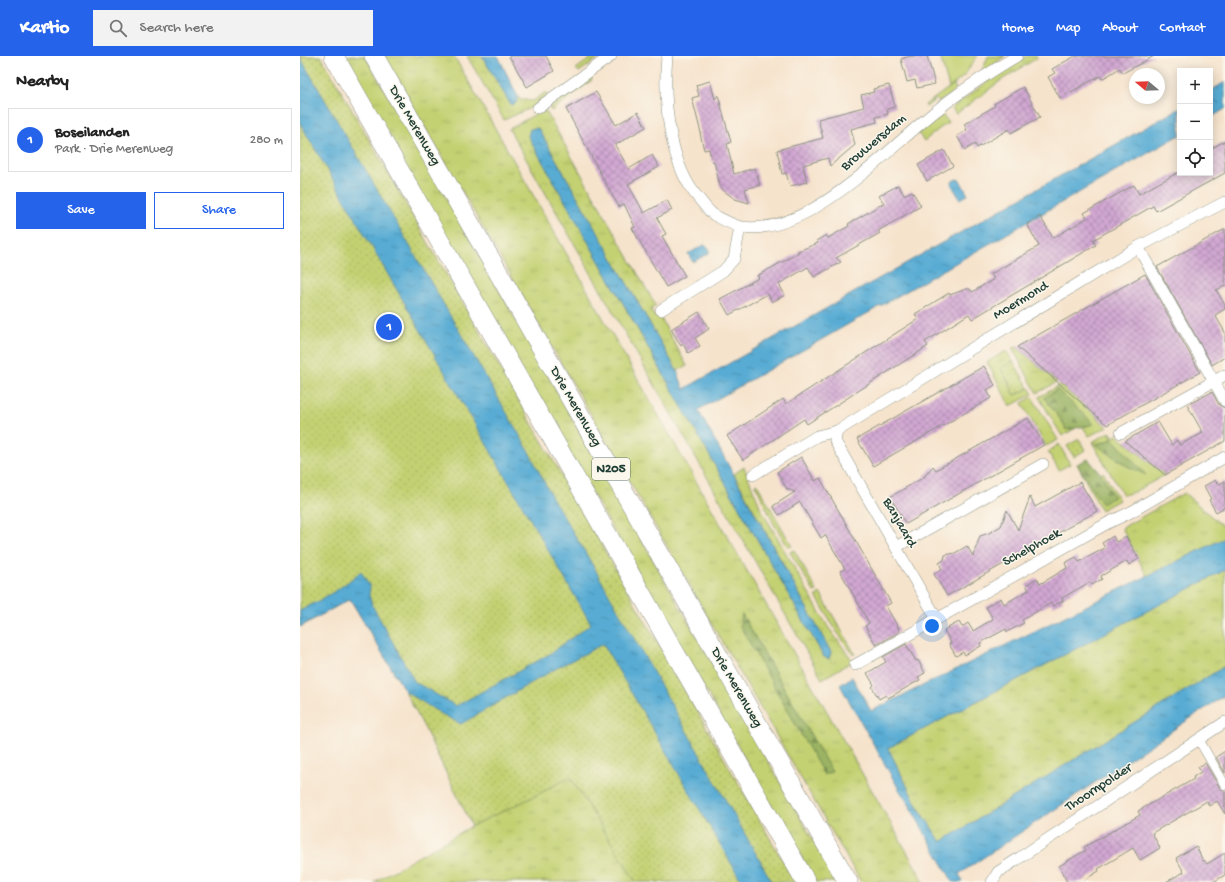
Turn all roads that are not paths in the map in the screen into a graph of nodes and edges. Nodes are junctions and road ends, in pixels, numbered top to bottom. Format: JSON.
{"nodes":[{"id":1,"x":334,"y":56,"type":"edge"},
{"id":2,"x":374,"y":56,"type":"edge"},
{"id":3,"x":611,"y":56,"type":"edge"},
{"id":4,"x":667,"y":56,"type":"edge"},
{"id":5,"x":1017,"y":56,"type":"edge"},
{"id":6,"x":538,"y":108,"type":"dead end"},
{"id":7,"x":1225,"y":202,"type":"edge"},
{"id":8,"x":740,"y":227,"type":"junction"},
{"id":9,"x":1138,"y":247,"type":"junction"},
{"id":10,"x":661,"y":310,"type":"dead end"},
{"id":11,"x":1225,"y":375,"type":"edge"},
{"id":12,"x":1214,"y":382,"type":"junction"},
{"id":13,"x":1225,"y":401,"type":"edge"},
{"id":14,"x":1121,"y":433,"type":"dead end"},
{"id":15,"x":836,"y":436,"type":"junction"},
{"id":16,"x":1225,"y":458,"type":"edge"},
{"id":17,"x":1043,"y":464,"type":"dead end"},
{"id":18,"x":753,"y":475,"type":"dead end"},
{"id":19,"x":896,"y":547,"type":"junction"},
{"id":20,"x":937,"y":619,"type":"junction"},
{"id":21,"x":855,"y":665,"type":"dead end"},
{"id":22,"x":1225,"y":722,"type":"edge"},
{"id":23,"x":1199,"y":740,"type":"junction"},
{"id":24,"x":1225,"y":785,"type":"edge"},
{"id":25,"x":806,"y":882,"type":"edge"},
{"id":26,"x":848,"y":882,"type":"edge"},
{"id":27,"x":992,"y":882,"type":"edge"}],
"edges":[{"from":1,"to":25,"type":"highway","number":"N205"},
{"from":2,"to":26,"type":"highway","name":"Drie Merenweg","number":"N205"},
{"from":3,"to":6,"type":"street"},
{"from":4,"to":8,"type":"street","name":"Brouwersdam"},
{"from":5,"to":8,"type":"street","name":"Brouwersdam"},
{"from":7,"to":9,"type":"street","name":"Moermond"},
{"from":8,"to":10,"type":"street"},
{"from":9,"to":12,"type":"street"},
{"from":9,"to":15,"type":"street","name":"Moermond"},
{"from":11,"to":12,"type":"street"},
{"from":12,"to":13,"type":"street"},
{"from":12,"to":14,"type":"street"},
{"from":15,"to":18,"type":"street","name":"Moermond"},
{"from":15,"to":19,"type":"street","name":"Banjaard"},
{"from":16,"to":20,"type":"street","name":"Schelphoek"},
{"from":17,"to":19,"type":"street"},
{"from":19,"to":20,"type":"street","name":"Banjaard"},
{"from":20,"to":21,"type":"street","name":"Schelphoek"},
{"from":22,"to":23,"type":"street","name":"Thoornpolder"},
{"from":23,"to":24,"type":"street"},
{"from":23,"to":27,"type":"street","name":"Thoornpolder"}]}
